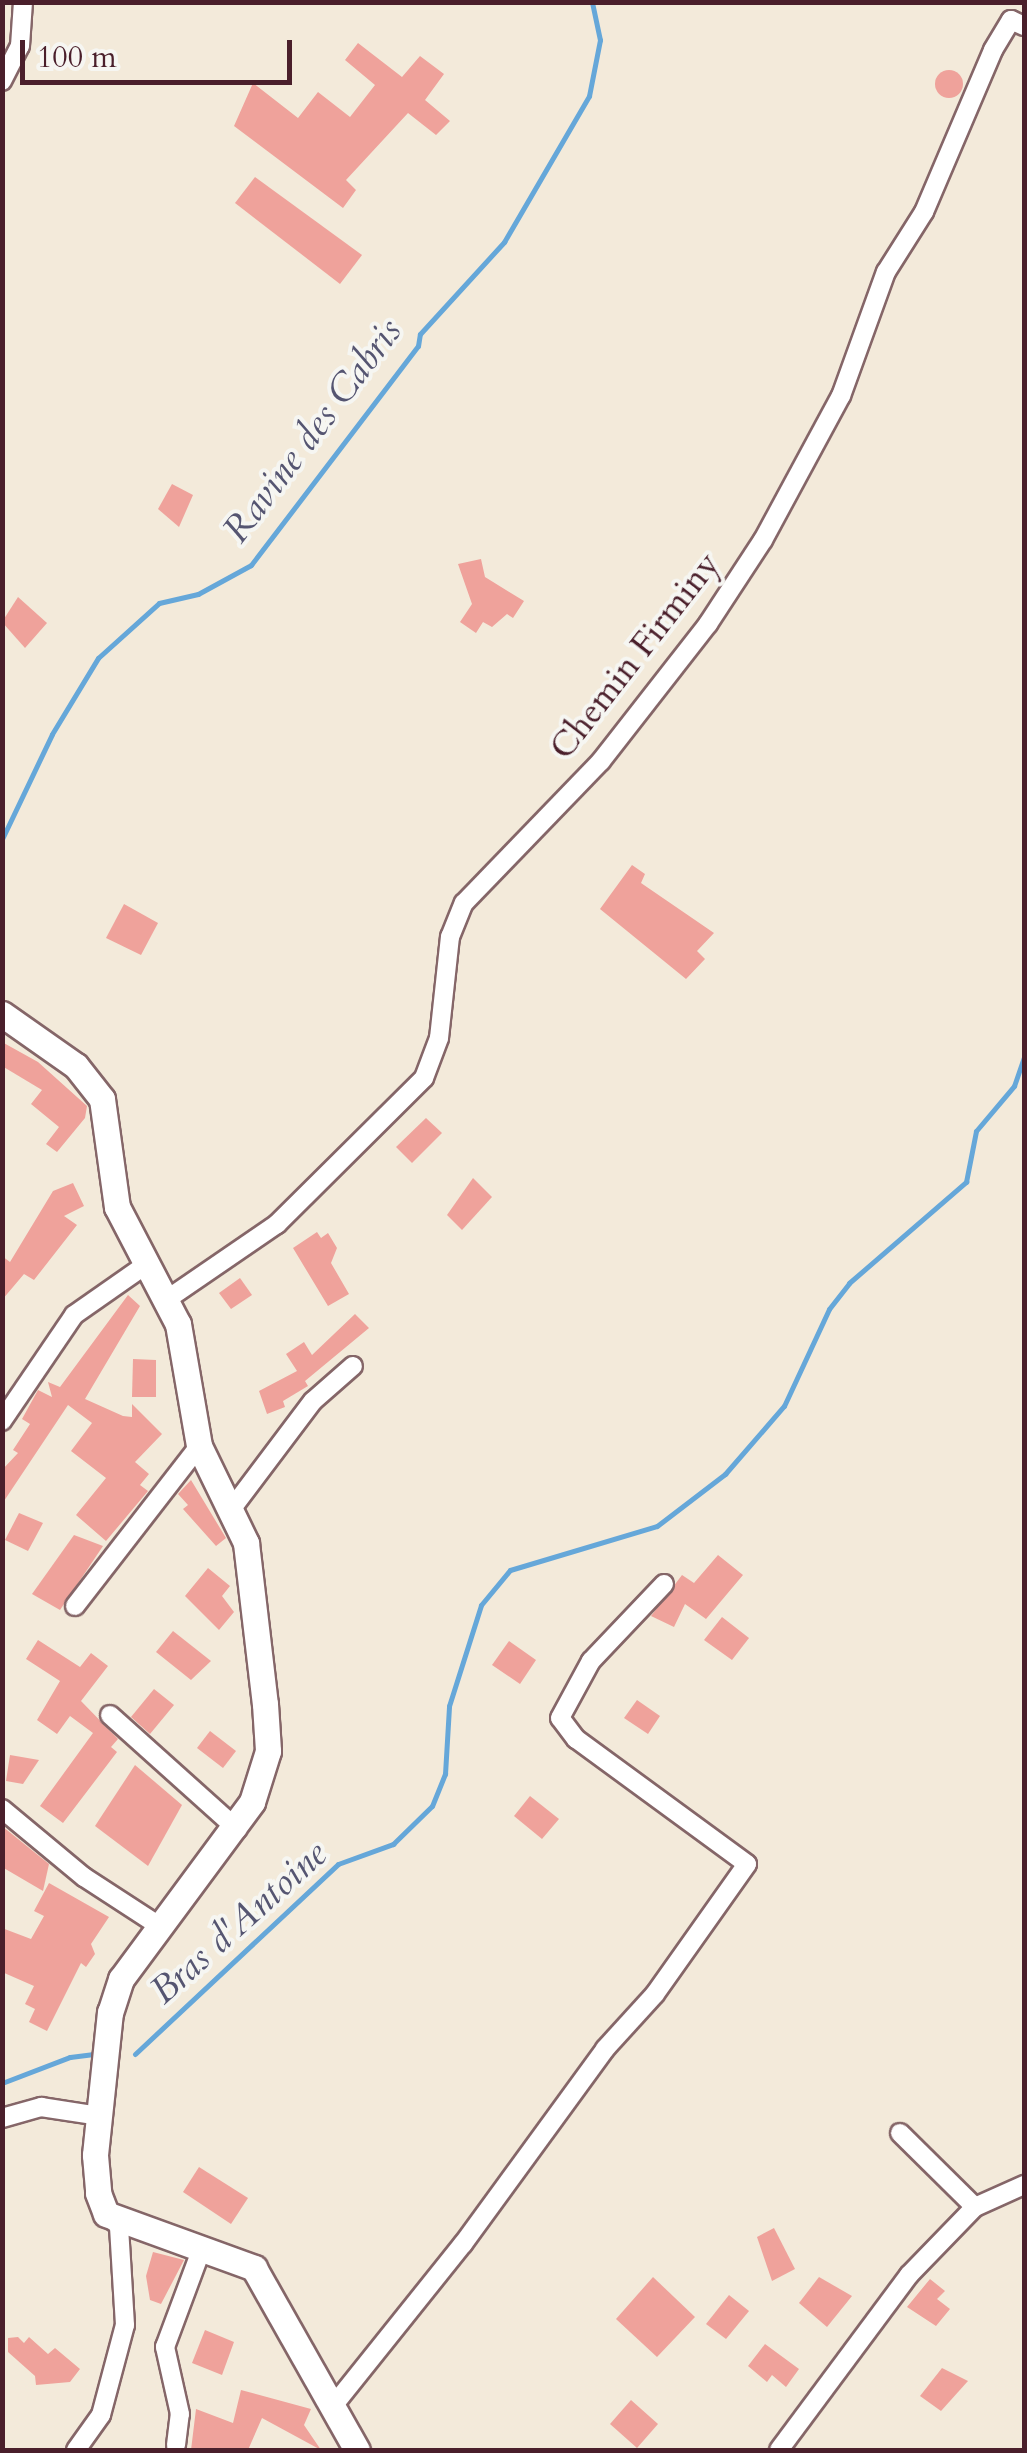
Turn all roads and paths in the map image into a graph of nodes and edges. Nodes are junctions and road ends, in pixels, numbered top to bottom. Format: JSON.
{"nodes":[{"id":1,"x":23,"y":2,"type":"edge"},
{"id":2,"x":1024,"y":26,"type":"edge"},
{"id":3,"x":2,"y":82,"type":"edge"},
{"id":4,"x":2,"y":1014,"type":"edge"},
{"id":5,"x":144,"y":1266,"type":"junction"},
{"id":6,"x":166,"y":1300,"type":"junction"},
{"id":7,"x":354,"y":1366,"type":"dead end"},
{"id":8,"x":2,"y":1421,"type":"edge"},
{"id":9,"x":199,"y":1446,"type":"junction"},
{"id":10,"x":230,"y":1511,"type":"junction"},
{"id":11,"x":664,"y":1584,"type":"dead end"},
{"id":12,"x":75,"y":1606,"type":"dead end"},
{"id":13,"x":110,"y":1715,"type":"dead end"},
{"id":14,"x":2,"y":1808,"type":"edge"},
{"id":15,"x":236,"y":1830,"type":"junction"},
{"id":16,"x":158,"y":1925,"type":"junction"},
{"id":17,"x":100,"y":2116,"type":"junction"},
{"id":18,"x":2,"y":2118,"type":"edge"},
{"id":19,"x":900,"y":2134,"type":"dead end"},
{"id":20,"x":1024,"y":2185,"type":"edge"},
{"id":21,"x":975,"y":2208,"type":"junction"},
{"id":22,"x":106,"y":2214,"type":"junction"},
{"id":23,"x":202,"y":2248,"type":"junction"},
{"id":24,"x":333,"y":2406,"type":"junction"},
{"id":25,"x":176,"y":2445,"type":"dead end"},
{"id":26,"x":76,"y":2450,"type":"edge"},
{"id":27,"x":357,"y":2450,"type":"edge"},
{"id":28,"x":779,"y":2450,"type":"edge"}],
"edges":[{"from":1,"to":3,"type":"street"},
{"from":2,"to":6,"type":"street","name":"Chemin Firminy"},
{"from":4,"to":5,"type":"main road"},
{"from":5,"to":6,"type":"main road"},
{"from":5,"to":8,"type":"street"},
{"from":6,"to":9,"type":"main road"},
{"from":7,"to":10,"type":"street"},
{"from":9,"to":10,"type":"main road"},
{"from":9,"to":12,"type":"street"},
{"from":10,"to":15,"type":"main road"},
{"from":11,"to":24,"type":"street"},
{"from":13,"to":15,"type":"street"},
{"from":14,"to":16,"type":"street"},
{"from":15,"to":16,"type":"main road"},
{"from":16,"to":17,"type":"main road"},
{"from":17,"to":18,"type":"street"},
{"from":17,"to":22,"type":"main road"},
{"from":19,"to":21,"type":"street"},
{"from":20,"to":21,"type":"street"},
{"from":21,"to":28,"type":"street"},
{"from":22,"to":23,"type":"main road"},
{"from":22,"to":26,"type":"street"},
{"from":23,"to":24,"type":"main road"},
{"from":23,"to":25,"type":"street"},
{"from":24,"to":27,"type":"main road"}]}
